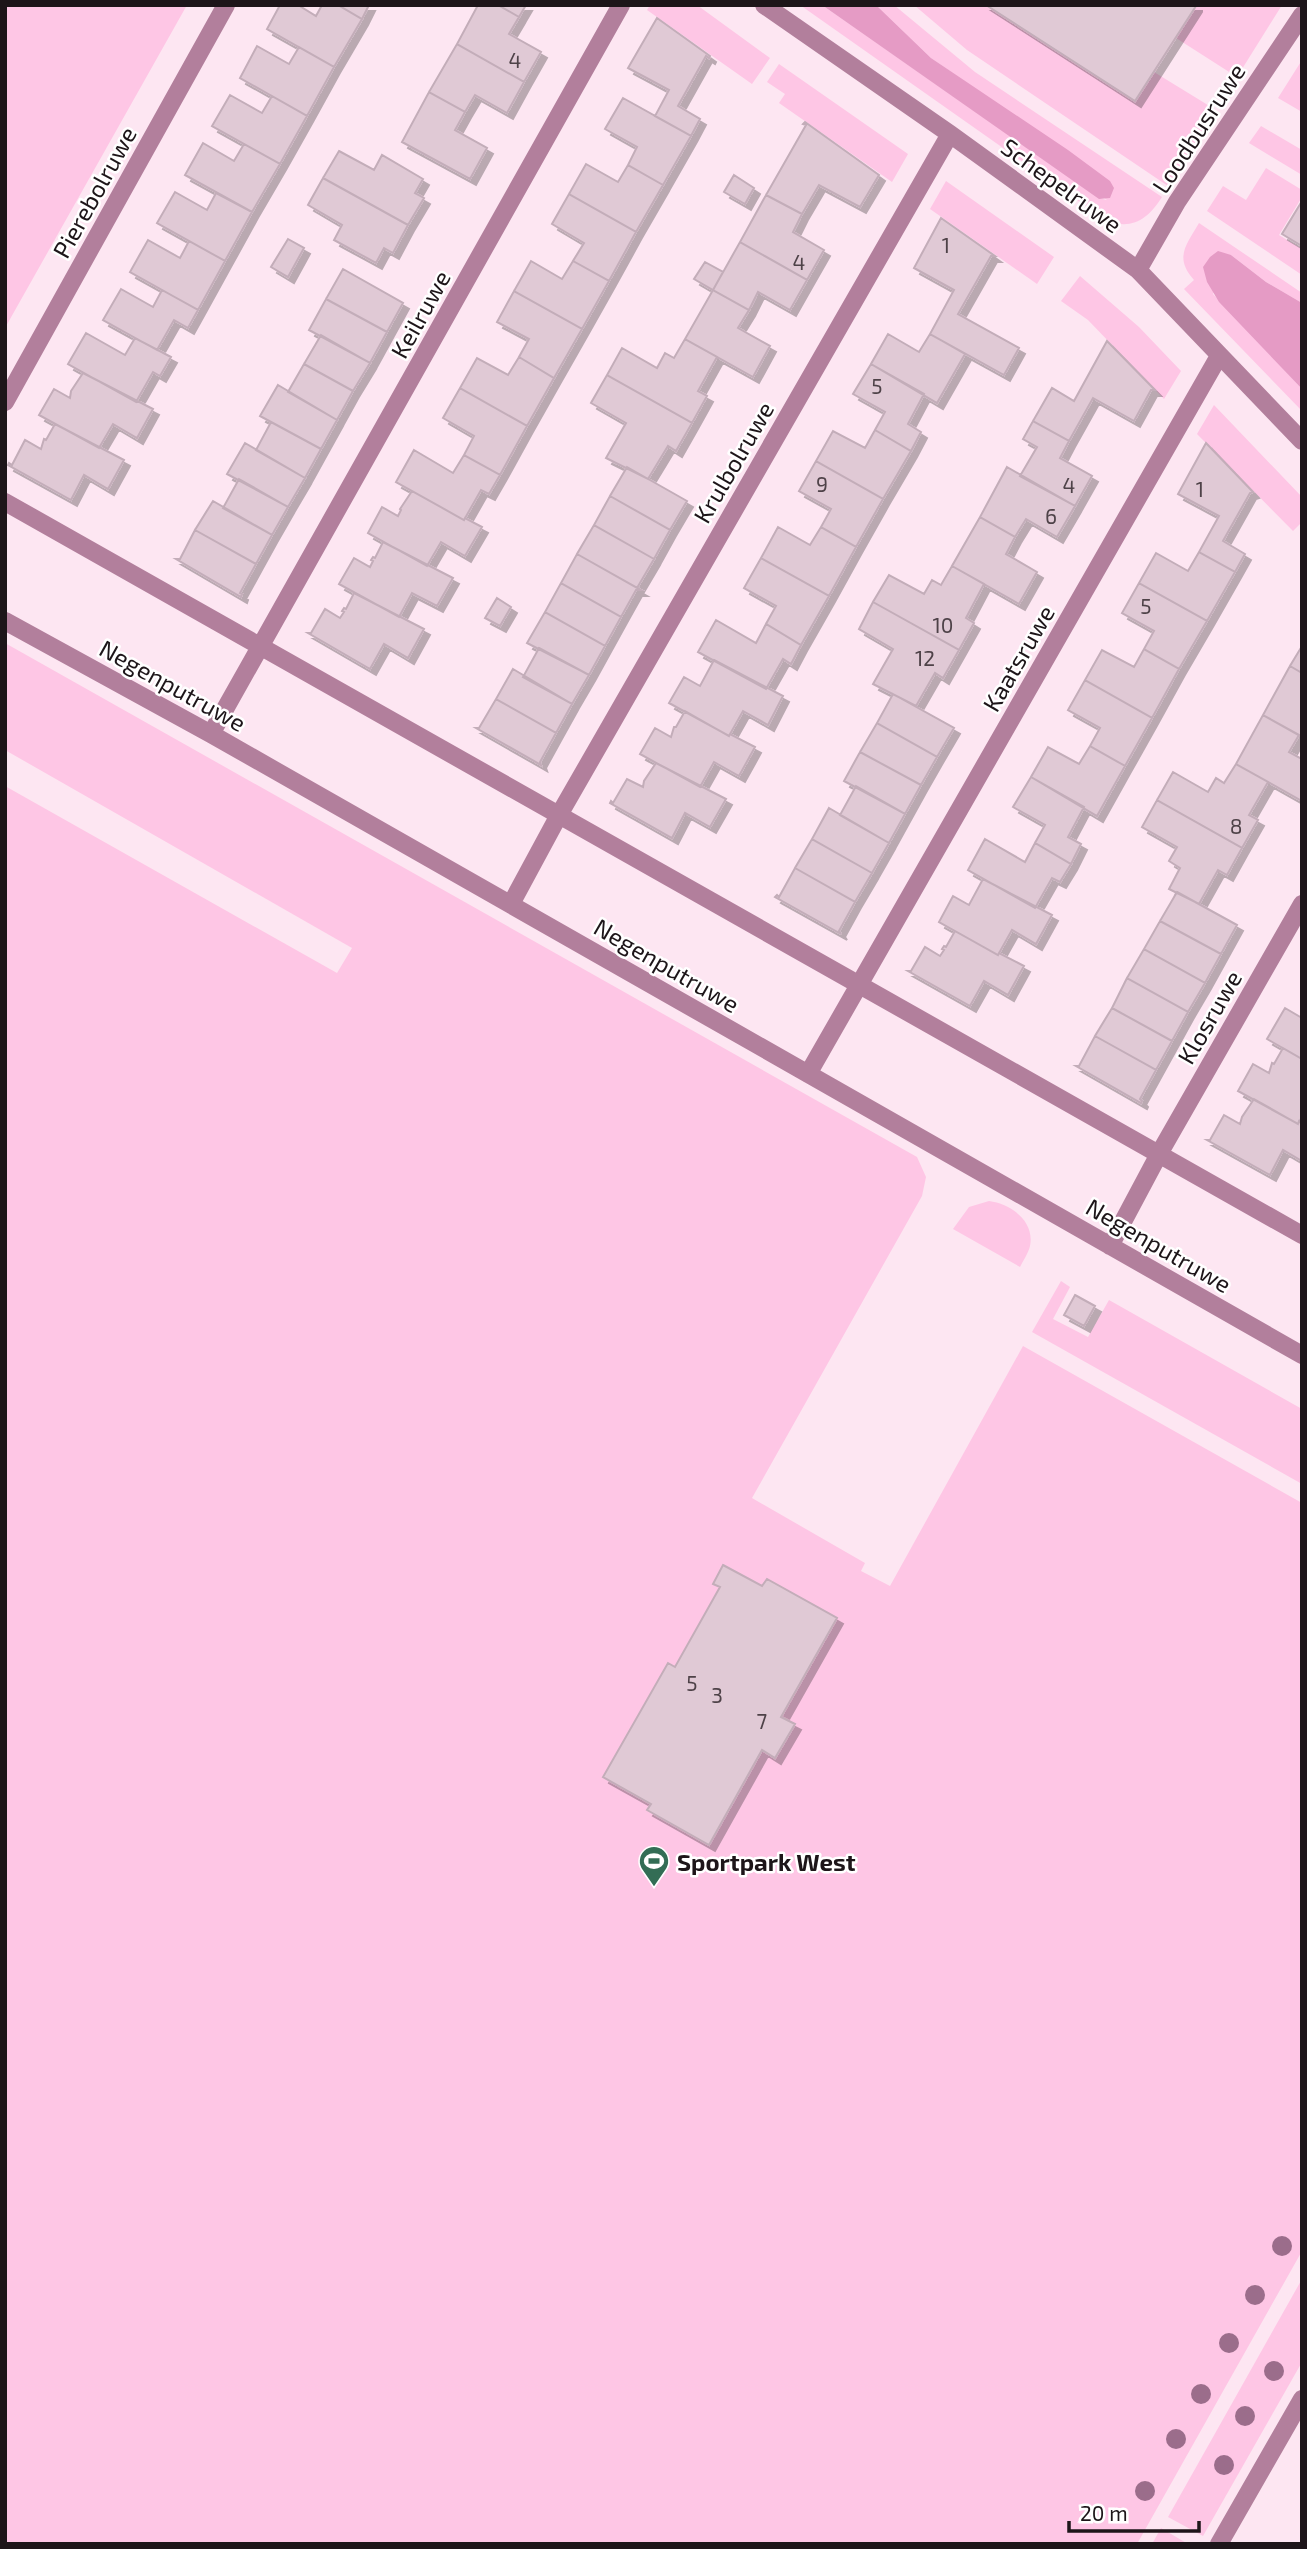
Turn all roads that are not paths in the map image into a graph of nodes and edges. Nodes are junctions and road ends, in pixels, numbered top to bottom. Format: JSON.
{"nodes":[{"id":1,"x":226,"y":5,"type":"edge"},
{"id":2,"x":621,"y":5,"type":"edge"},
{"id":3,"x":764,"y":5,"type":"edge"},
{"id":4,"x":1302,"y":15,"type":"edge"},
{"id":5,"x":950,"y":134,"type":"junction"},
{"id":6,"x":1138,"y":270,"type":"junction"},
{"id":7,"x":1219,"y":356,"type":"junction"},
{"id":8,"x":5,"y":402,"type":"edge"},
{"id":9,"x":1302,"y":441,"type":"edge"},
{"id":10,"x":5,"y":502,"type":"edge"},
{"id":11,"x":5,"y":621,"type":"edge"},
{"id":12,"x":261,"y":646,"type":"junction"},
{"id":13,"x":211,"y":734,"type":"junction"},
{"id":14,"x":559,"y":815,"type":"junction"},
{"id":15,"x":511,"y":904,"type":"junction"},
{"id":16,"x":1302,"y":904,"type":"edge"},
{"id":17,"x":860,"y":985,"type":"junction"},
{"id":18,"x":808,"y":1074,"type":"junction"},
{"id":19,"x":1159,"y":1154,"type":"junction"},
{"id":20,"x":1302,"y":1235,"type":"edge"},
{"id":21,"x":1110,"y":1246,"type":"junction"},
{"id":22,"x":1302,"y":1355,"type":"edge"},
{"id":23,"x":1302,"y":2399,"type":"edge"},
{"id":24,"x":1219,"y":2544,"type":"edge"}],
"edges":[{"from":1,"to":8,"type":"street","name":"Pierebolruwe"},
{"from":2,"to":12,"type":"street","name":"Keilruwe"},
{"from":3,"to":5,"type":"street","name":"Schepelruwe"},
{"from":4,"to":6,"type":"street","name":"Loodbusruwe"},
{"from":5,"to":6,"type":"street","name":"Schepelruwe"},
{"from":5,"to":14,"type":"street","name":"Krulbolruwe"},
{"from":6,"to":7,"type":"street","name":"Schepelruwe"},
{"from":7,"to":9,"type":"street","name":"Schepelruwe"},
{"from":7,"to":17,"type":"street","name":"Kaatsruwe"},
{"from":10,"to":12,"type":"street"},
{"from":11,"to":13,"type":"street","name":"Negenputruwe"},
{"from":12,"to":13,"type":"street","name":"Keilruwe"},
{"from":12,"to":14,"type":"street"},
{"from":13,"to":15,"type":"street","name":"Negenputruwe"},
{"from":14,"to":15,"type":"street","name":"Krulbolruwe"},
{"from":14,"to":17,"type":"street"},
{"from":15,"to":18,"type":"street","name":"Negenputruwe"},
{"from":16,"to":19,"type":"street","name":"Klosruwe"},
{"from":17,"to":18,"type":"street","name":"Kaatsruwe"},
{"from":17,"to":19,"type":"street"},
{"from":18,"to":21,"type":"street","name":"Negenputruwe"},
{"from":19,"to":20,"type":"street"},
{"from":19,"to":21,"type":"street","name":"Klosruwe"},
{"from":21,"to":22,"type":"street","name":"Negenputruwe"},
{"from":23,"to":24,"type":"street"}]}
